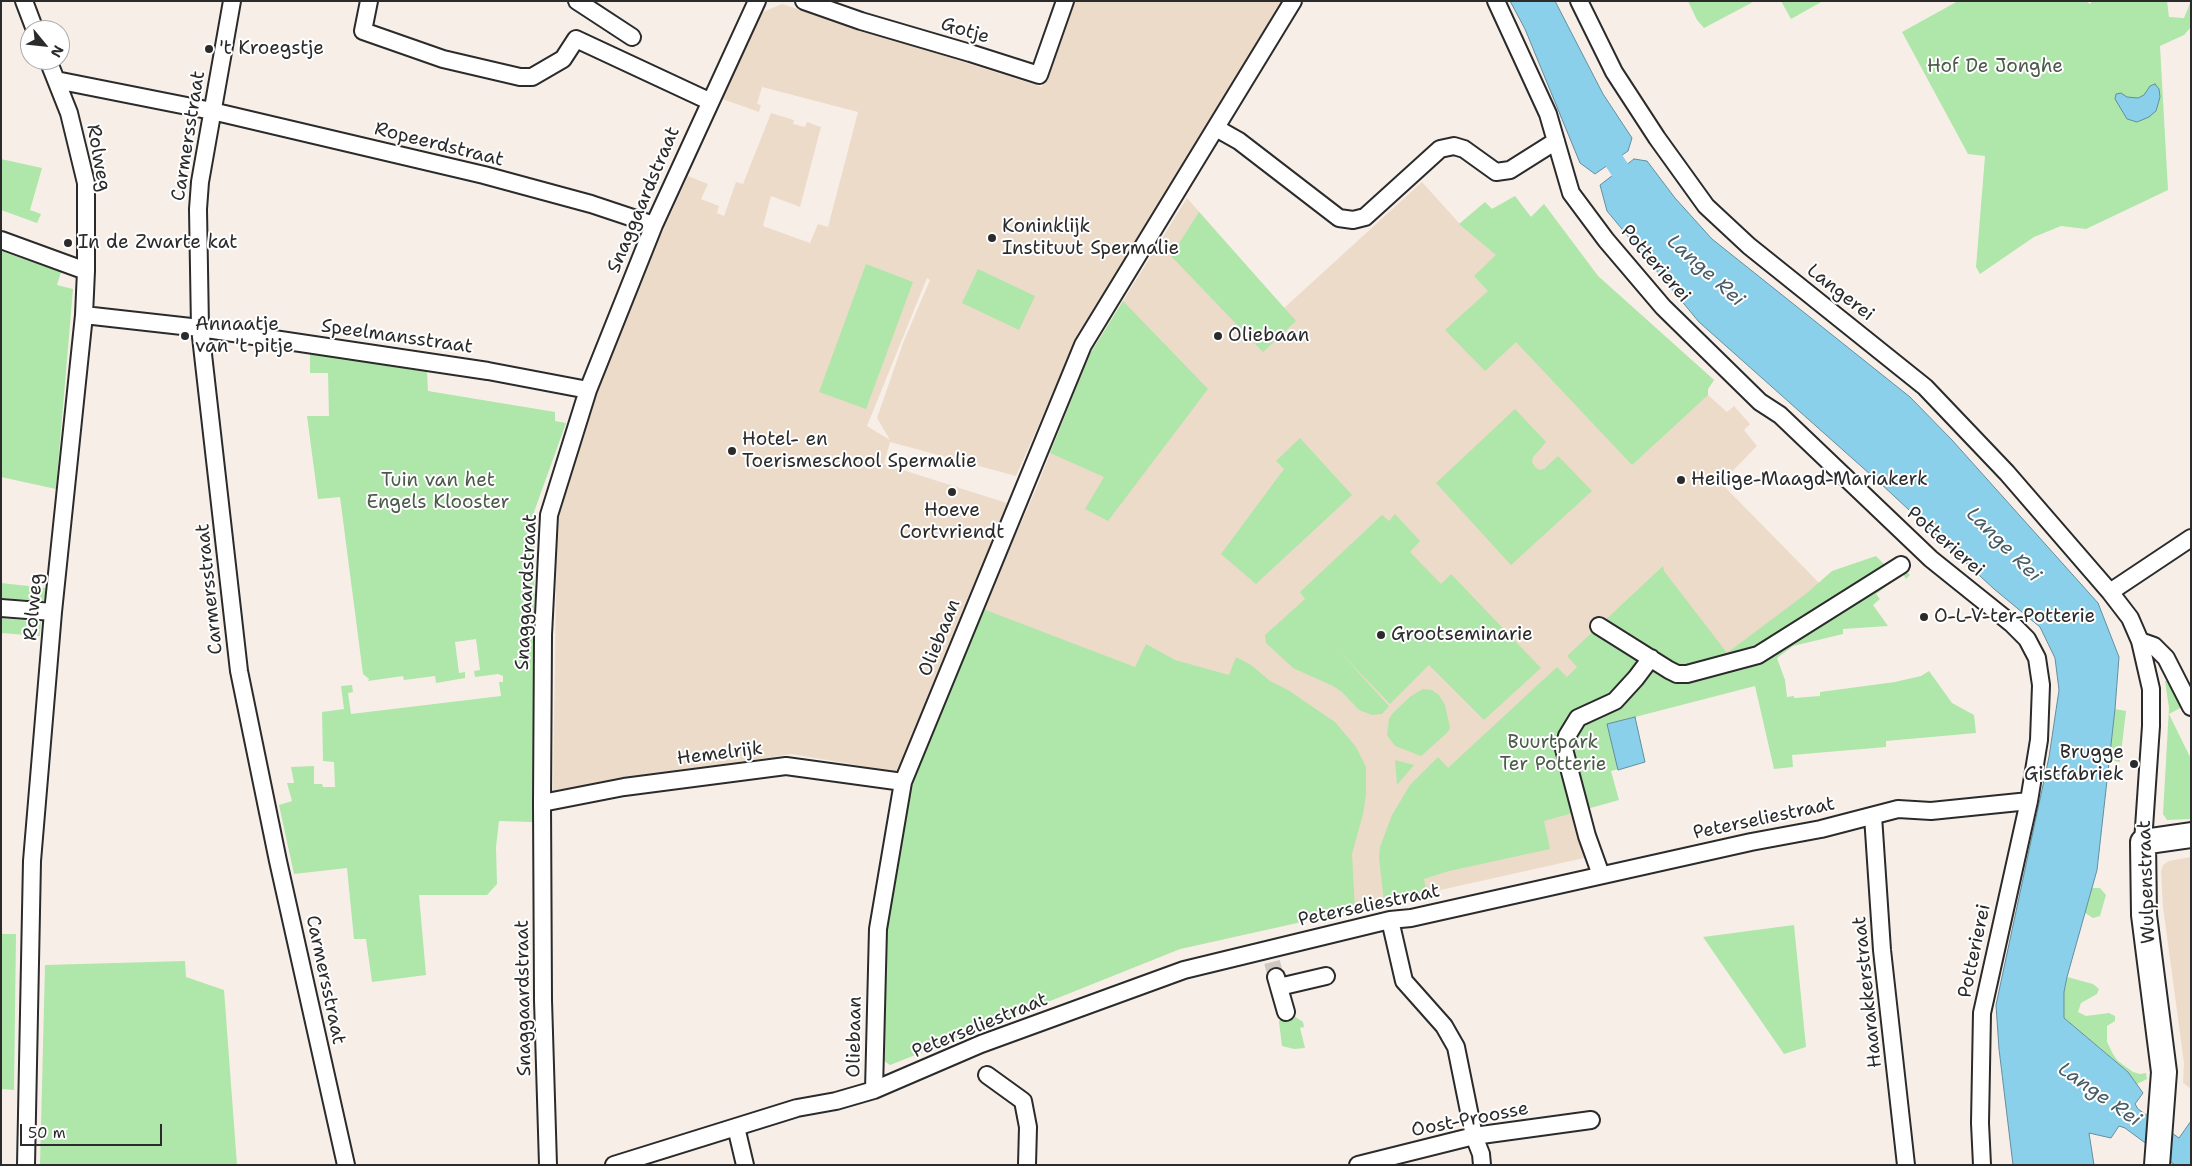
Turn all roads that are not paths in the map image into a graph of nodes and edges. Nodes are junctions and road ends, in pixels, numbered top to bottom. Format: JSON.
{"nodes":[{"id":1,"x":24,"y":1,"type":"edge"},
{"id":2,"x":232,"y":1,"type":"edge"},
{"id":3,"x":369,"y":1,"type":"edge"},
{"id":4,"x":577,"y":1,"type":"edge"},
{"id":5,"x":757,"y":1,"type":"edge"},
{"id":6,"x":804,"y":1,"type":"edge"},
{"id":7,"x":1065,"y":1,"type":"edge"},
{"id":8,"x":1292,"y":1,"type":"edge"},
{"id":9,"x":1496,"y":1,"type":"edge"},
{"id":10,"x":1578,"y":1,"type":"edge"},
{"id":11,"x":32,"y":20,"type":"edge"},
{"id":12,"x":632,"y":37,"type":"dead end"},
{"id":13,"x":52,"y":70,"type":"edge"},
{"id":14,"x":56,"y":80,"type":"junction"},
{"id":15,"x":709,"y":101,"type":"junction"},
{"id":16,"x":212,"y":112,"type":"junction"},
{"id":17,"x":1216,"y":128,"type":"junction"},
{"id":18,"x":1556,"y":141,"type":"junction"},
{"id":19,"x":654,"y":225,"type":"junction"},
{"id":20,"x":1,"y":240,"type":"edge"},
{"id":21,"x":86,"y":271,"type":"junction"},
{"id":22,"x":84,"y":315,"type":"junction"},
{"id":23,"x":200,"y":328,"type":"junction"},
{"id":24,"x":588,"y":390,"type":"junction"},
{"id":25,"x":2191,"y":538,"type":"edge"},
{"id":26,"x":1901,"y":565,"type":"dead end"},
{"id":27,"x":2110,"y":592,"type":"junction"},
{"id":28,"x":1,"y":608,"type":"edge"},
{"id":29,"x":53,"y":612,"type":"junction"},
{"id":30,"x":1599,"y":626,"type":"dead end"},
{"id":31,"x":2140,"y":641,"type":"junction"},
{"id":32,"x":1651,"y":658,"type":"junction"},
{"id":33,"x":2191,"y":707,"type":"edge"},
{"id":34,"x":903,"y":782,"type":"junction"},
{"id":35,"x":2029,"y":801,"type":"junction"},
{"id":36,"x":542,"y":803,"type":"junction"},
{"id":37,"x":1873,"y":816,"type":"junction"},
{"id":38,"x":2191,"y":835,"type":"edge"},
{"id":39,"x":2143,"y":842,"type":"junction"},
{"id":40,"x":1601,"y":875,"type":"junction"},
{"id":41,"x":1390,"y":920,"type":"junction"},
{"id":42,"x":1274,"y":969,"type":"junction"},
{"id":43,"x":1326,"y":976,"type":"dead end"},
{"id":44,"x":1286,"y":1012,"type":"dead end"},
{"id":45,"x":987,"y":1075,"type":"dead end"},
{"id":46,"x":874,"y":1090,"type":"junction"},
{"id":47,"x":1590,"y":1120,"type":"dead end"},
{"id":48,"x":736,"y":1127,"type":"junction"},
{"id":49,"x":1474,"y":1136,"type":"junction"},
{"id":50,"x":2157,"y":1159,"type":"edge"},
{"id":51,"x":26,"y":1165,"type":"edge"},
{"id":52,"x":346,"y":1165,"type":"edge"},
{"id":53,"x":548,"y":1165,"type":"edge"},
{"id":54,"x":614,"y":1165,"type":"edge"},
{"id":55,"x":745,"y":1165,"type":"edge"},
{"id":56,"x":1027,"y":1165,"type":"edge"},
{"id":57,"x":1358,"y":1165,"type":"edge"},
{"id":58,"x":1482,"y":1165,"type":"edge"},
{"id":59,"x":1906,"y":1165,"type":"edge"},
{"id":60,"x":1982,"y":1165,"type":"edge"}],
"edges":[{"from":1,"to":11,"type":"street"},
{"from":2,"to":16,"type":"street","name":"Carmersstraat"},
{"from":3,"to":15,"type":"street"},
{"from":4,"to":12,"type":"street"},
{"from":5,"to":15,"type":"street","name":"Snaggaardstraat"},
{"from":6,"to":7,"type":"street","name":"Gotje"},
{"from":8,"to":17,"type":"street","name":"Oliebaan"},
{"from":9,"to":18,"type":"street","name":"Potterierei"},
{"from":10,"to":27,"type":"street","name":"Langerei"},
{"from":13,"to":14,"type":"street","name":"Rolweg"},
{"from":14,"to":16,"type":"street","name":"Ropeerdstraat"},
{"from":14,"to":21,"type":"street","name":"Rolweg"},
{"from":15,"to":19,"type":"street","name":"Snaggaardstraat"},
{"from":16,"to":19,"type":"street","name":"Ropeerdstraat"},
{"from":16,"to":23,"type":"street","name":"Carmersstraat"},
{"from":17,"to":18,"type":"street"},
{"from":17,"to":34,"type":"street","name":"Oliebaan"},
{"from":18,"to":35,"type":"street","name":"Potterierei"},
{"from":19,"to":24,"type":"street","name":"Snaggaardstraat"},
{"from":20,"to":21,"type":"street"},
{"from":21,"to":22,"type":"street","name":"Rolweg"},
{"from":22,"to":23,"type":"street","name":"Speelmansstraat"},
{"from":22,"to":29,"type":"street","name":"Rolweg"},
{"from":23,"to":24,"type":"street","name":"Speelmansstraat"},
{"from":23,"to":52,"type":"street","name":"Carmersstraat"},
{"from":24,"to":36,"type":"street","name":"Snaggaardstraat"},
{"from":25,"to":27,"type":"street"},
{"from":26,"to":32,"type":"street"},
{"from":27,"to":31,"type":"street","name":"Wulpenstraat"},
{"from":28,"to":29,"type":"street"},
{"from":29,"to":51,"type":"street","name":"Rolweg"},
{"from":30,"to":32,"type":"street"},
{"from":31,"to":33,"type":"street"},
{"from":31,"to":39,"type":"street","name":"Wulpenstraat"},
{"from":32,"to":40,"type":"street"},
{"from":34,"to":36,"type":"street","name":"Hemelrijk"},
{"from":34,"to":46,"type":"street","name":"Oliebaan"},
{"from":35,"to":37,"type":"street","name":"Peterseliestraat"},
{"from":35,"to":60,"type":"street","name":"Potterierei"},
{"from":36,"to":53,"type":"street","name":"Snaggaardstraat"},
{"from":37,"to":40,"type":"street","name":"Peterseliestraat"},
{"from":37,"to":59,"type":"street","name":"Haarakkerstraat"},
{"from":38,"to":39,"type":"street"},
{"from":39,"to":50,"type":"street","name":"Wulpenstraat"},
{"from":40,"to":41,"type":"street","name":"Peterseliestraat"},
{"from":41,"to":42,"type":"street","name":"Peterseliestraat"},
{"from":41,"to":49,"type":"street"},
{"from":42,"to":43,"type":"street"},
{"from":42,"to":44,"type":"street"},
{"from":42,"to":46,"type":"street","name":"Peterseliestraat"},
{"from":45,"to":56,"type":"street"},
{"from":46,"to":48,"type":"street","name":"Peterseliestraat"},
{"from":47,"to":49,"type":"street","name":"Oost-Proosse"},
{"from":48,"to":54,"type":"street","name":"Peterseliestraat"},
{"from":48,"to":55,"type":"street"},
{"from":49,"to":57,"type":"street","name":"Oost-Proosse"},
{"from":49,"to":58,"type":"street"}]}
